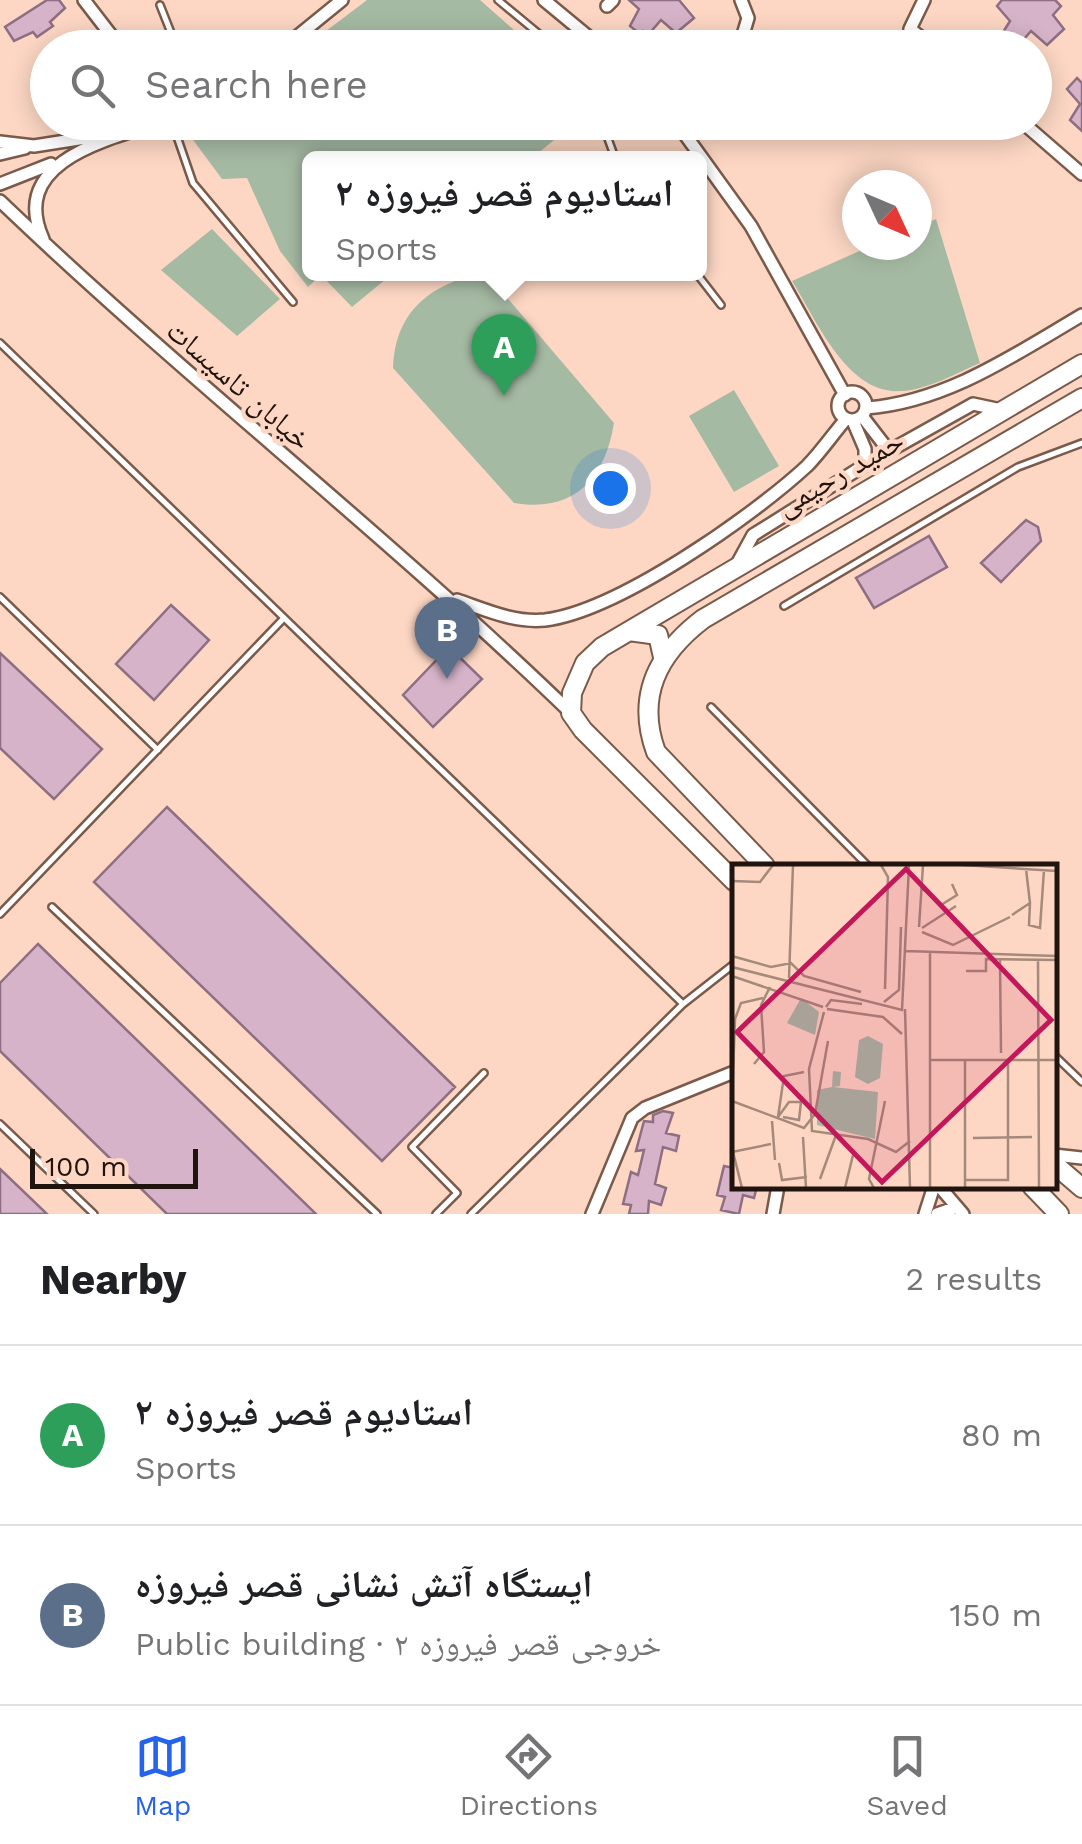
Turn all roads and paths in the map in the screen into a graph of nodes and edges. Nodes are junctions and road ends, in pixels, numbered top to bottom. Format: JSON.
{"nodes":[{"id":1,"x":84,"y":0,"type":"edge"},
{"id":2,"x":342,"y":0,"type":"edge"},
{"id":3,"x":498,"y":0,"type":"edge"},
{"id":4,"x":544,"y":0,"type":"edge"},
{"id":5,"x":741,"y":0,"type":"edge"},
{"id":6,"x":924,"y":0,"type":"edge"},
{"id":7,"x":160,"y":5,"type":"dead end"},
{"id":8,"x":107,"y":30,"type":"edge"},
{"id":9,"x":169,"y":30,"type":"edge"},
{"id":10,"x":306,"y":30,"type":"edge"},
{"id":11,"x":534,"y":30,"type":"edge"},
{"id":12,"x":580,"y":30,"type":"edge"},
{"id":13,"x":744,"y":30,"type":"edge"},
{"id":14,"x":911,"y":30,"type":"edge"},
{"id":15,"x":71,"y":140,"type":"edge"},
{"id":16,"x":112,"y":140,"type":"edge"},
{"id":17,"x":178,"y":140,"type":"edge"},
{"id":18,"x":1043,"y":140,"type":"edge"},
{"id":19,"x":0,"y":142,"type":"edge"},
{"id":20,"x":34,"y":146,"type":"junction"},
{"id":21,"x":0,"y":154,"type":"edge"},
{"id":22,"x":62,"y":160,"type":"junction"},
{"id":23,"x":707,"y":165,"type":"edge"},
{"id":24,"x":1082,"y":174,"type":"edge"},
{"id":25,"x":0,"y":184,"type":"edge"},
{"id":26,"x":0,"y":201,"type":"edge"},
{"id":27,"x":55,"y":254,"type":"junction"},
{"id":28,"x":702,"y":281,"type":"edge"},
{"id":29,"x":292,"y":302,"type":"dead end"},
{"id":30,"x":721,"y":305,"type":"dead end"},
{"id":31,"x":1082,"y":316,"type":"edge"},
{"id":32,"x":0,"y":343,"type":"edge"},
{"id":33,"x":1082,"y":364,"type":"edge"},
{"id":34,"x":844,"y":395,"type":"junction"},
{"id":35,"x":1082,"y":398,"type":"edge"},
{"id":36,"x":1001,"y":410,"type":"junction"},
{"id":37,"x":857,"y":416,"type":"junction"},
{"id":38,"x":1082,"y":443,"type":"edge"},
{"id":39,"x":888,"y":451,"type":"junction"},
{"id":40,"x":865,"y":465,"type":"junction"},
{"id":41,"x":736,"y":566,"type":"junction"},
{"id":42,"x":0,"y":597,"type":"edge"},
{"id":43,"x":453,"y":598,"type":"junction"},
{"id":44,"x":784,"y":606,"type":"dead end"},
{"id":45,"x":284,"y":618,"type":"junction"},
{"id":46,"x":626,"y":631,"type":"junction"},
{"id":47,"x":664,"y":658,"type":"junction"},
{"id":48,"x":711,"y":707,"type":"dead end"},
{"id":49,"x":571,"y":713,"type":"junction"},
{"id":50,"x":158,"y":750,"type":"junction"},
{"id":51,"x":672,"y":770,"type":"junction"},
{"id":52,"x":652,"y":798,"type":"junction"},
{"id":53,"x":763,"y":864,"type":"edge"},
{"id":54,"x":866,"y":864,"type":"edge"},
{"id":55,"x":732,"y":879,"type":"edge"},
{"id":56,"x":52,"y":907,"type":"dead end"},
{"id":57,"x":2,"y":910,"type":"edge"},
{"id":58,"x":732,"y":966,"type":"edge"},
{"id":59,"x":684,"y":1004,"type":"junction"},
{"id":60,"x":1057,"y":1058,"type":"edge"},
{"id":61,"x":484,"y":1073,"type":"dead end"},
{"id":62,"x":732,"y":1073,"type":"edge"},
{"id":63,"x":1082,"y":1082,"type":"edge"},
{"id":64,"x":0,"y":1124,"type":"edge"},
{"id":65,"x":1057,"y":1155,"type":"edge"},
{"id":66,"x":1082,"y":1158,"type":"edge"},
{"id":67,"x":1057,"y":1167,"type":"edge"},
{"id":68,"x":1082,"y":1188,"type":"edge"},
{"id":69,"x":777,"y":1189,"type":"edge"},
{"id":70,"x":935,"y":1189,"type":"edge"},
{"id":71,"x":939,"y":1189,"type":"edge"},
{"id":72,"x":1035,"y":1189,"type":"edge"},
{"id":73,"x":960,"y":1210,"type":"edge"},
{"id":74,"x":94,"y":1214,"type":"edge"},
{"id":75,"x":377,"y":1214,"type":"edge"},
{"id":76,"x":436,"y":1214,"type":"edge"},
{"id":77,"x":470,"y":1214,"type":"edge"},
{"id":78,"x":592,"y":1214,"type":"edge"},
{"id":79,"x":772,"y":1214,"type":"edge"},
{"id":80,"x":925,"y":1214,"type":"edge"},
{"id":81,"x":937,"y":1214,"type":"edge"},
{"id":82,"x":1059,"y":1214,"type":"edge"}],
"edges":[{"from":1,"to":8,"type":"street"},
{"from":2,"to":10,"type":"street"},
{"from":3,"to":11,"type":"lane"},
{"from":4,"to":12,"type":"street"},
{"from":5,"to":13,"type":"street"},
{"from":6,"to":14,"type":"street"},
{"from":7,"to":9,"type":"lane"},
{"from":15,"to":20,"type":"street"},
{"from":16,"to":22,"type":"street"},
{"from":17,"to":29,"type":"lane"},
{"from":18,"to":24,"type":"street"},
{"from":19,"to":20,"type":"street"},
{"from":20,"to":21,"type":"street"},
{"from":22,"to":25,"type":"street"},
{"from":22,"to":27,"type":"street"},
{"from":23,"to":34,"type":"street"},
{"from":26,"to":27,"type":"street","name":"خیابان تاسیسات"},
{"from":27,"to":43,"type":"street","name":"خیابان تاسیسات"},
{"from":28,"to":30,"type":"lane"},
{"from":31,"to":37,"type":"street"},
{"from":32,"to":45,"type":"lane"},
{"from":33,"to":36,"type":"main road","name":"حمید رحیمی"},
{"from":34,"to":37,"type":"street"},
{"from":34,"to":37,"type":"street"},
{"from":35,"to":47,"type":"main road","name":"حمید رحیمی"},
{"from":36,"to":39,"type":"street"},
{"from":36,"to":41,"type":"main road","name":"حمید رحیمی"},
{"from":37,"to":39,"type":"street"},
{"from":37,"to":40,"type":"street"},
{"from":37,"to":43,"type":"street"},
{"from":38,"to":44,"type":"lane"},
{"from":39,"to":40,"type":"street"},
{"from":40,"to":41,"type":"street"},
{"from":41,"to":46,"type":"main road","name":"حمید رحیمی"},
{"from":42,"to":50,"type":"lane"},
{"from":43,"to":49,"type":"street","name":"خیابان تاسیسات"},
{"from":45,"to":50,"type":"lane"},
{"from":45,"to":59,"type":"lane"},
{"from":46,"to":47,"type":"main road"},
{"from":46,"to":49,"type":"main road","name":"حمید رحیمی"},
{"from":47,"to":51,"type":"main road"},
{"from":48,"to":54,"type":"lane"},
{"from":49,"to":52,"type":"main road"},
{"from":50,"to":57,"type":"lane"},
{"from":51,"to":52,"type":"main road"},
{"from":51,"to":53,"type":"main road"},
{"from":52,"to":55,"type":"main road"},
{"from":56,"to":75,"type":"lane"},
{"from":58,"to":59,"type":"lane"},
{"from":59,"to":77,"type":"lane"},
{"from":60,"to":63,"type":"lane"},
{"from":61,"to":76,"type":"lane"},
{"from":62,"to":78,"type":"street"},
{"from":64,"to":74,"type":"lane"},
{"from":65,"to":66,"type":"street"},
{"from":67,"to":68,"type":"main road"},
{"from":69,"to":79,"type":"street"},
{"from":70,"to":80,"type":"street"},
{"from":71,"to":73,"type":"street"},
{"from":72,"to":82,"type":"main road"},
{"from":73,"to":81,"type":"street"}]}
